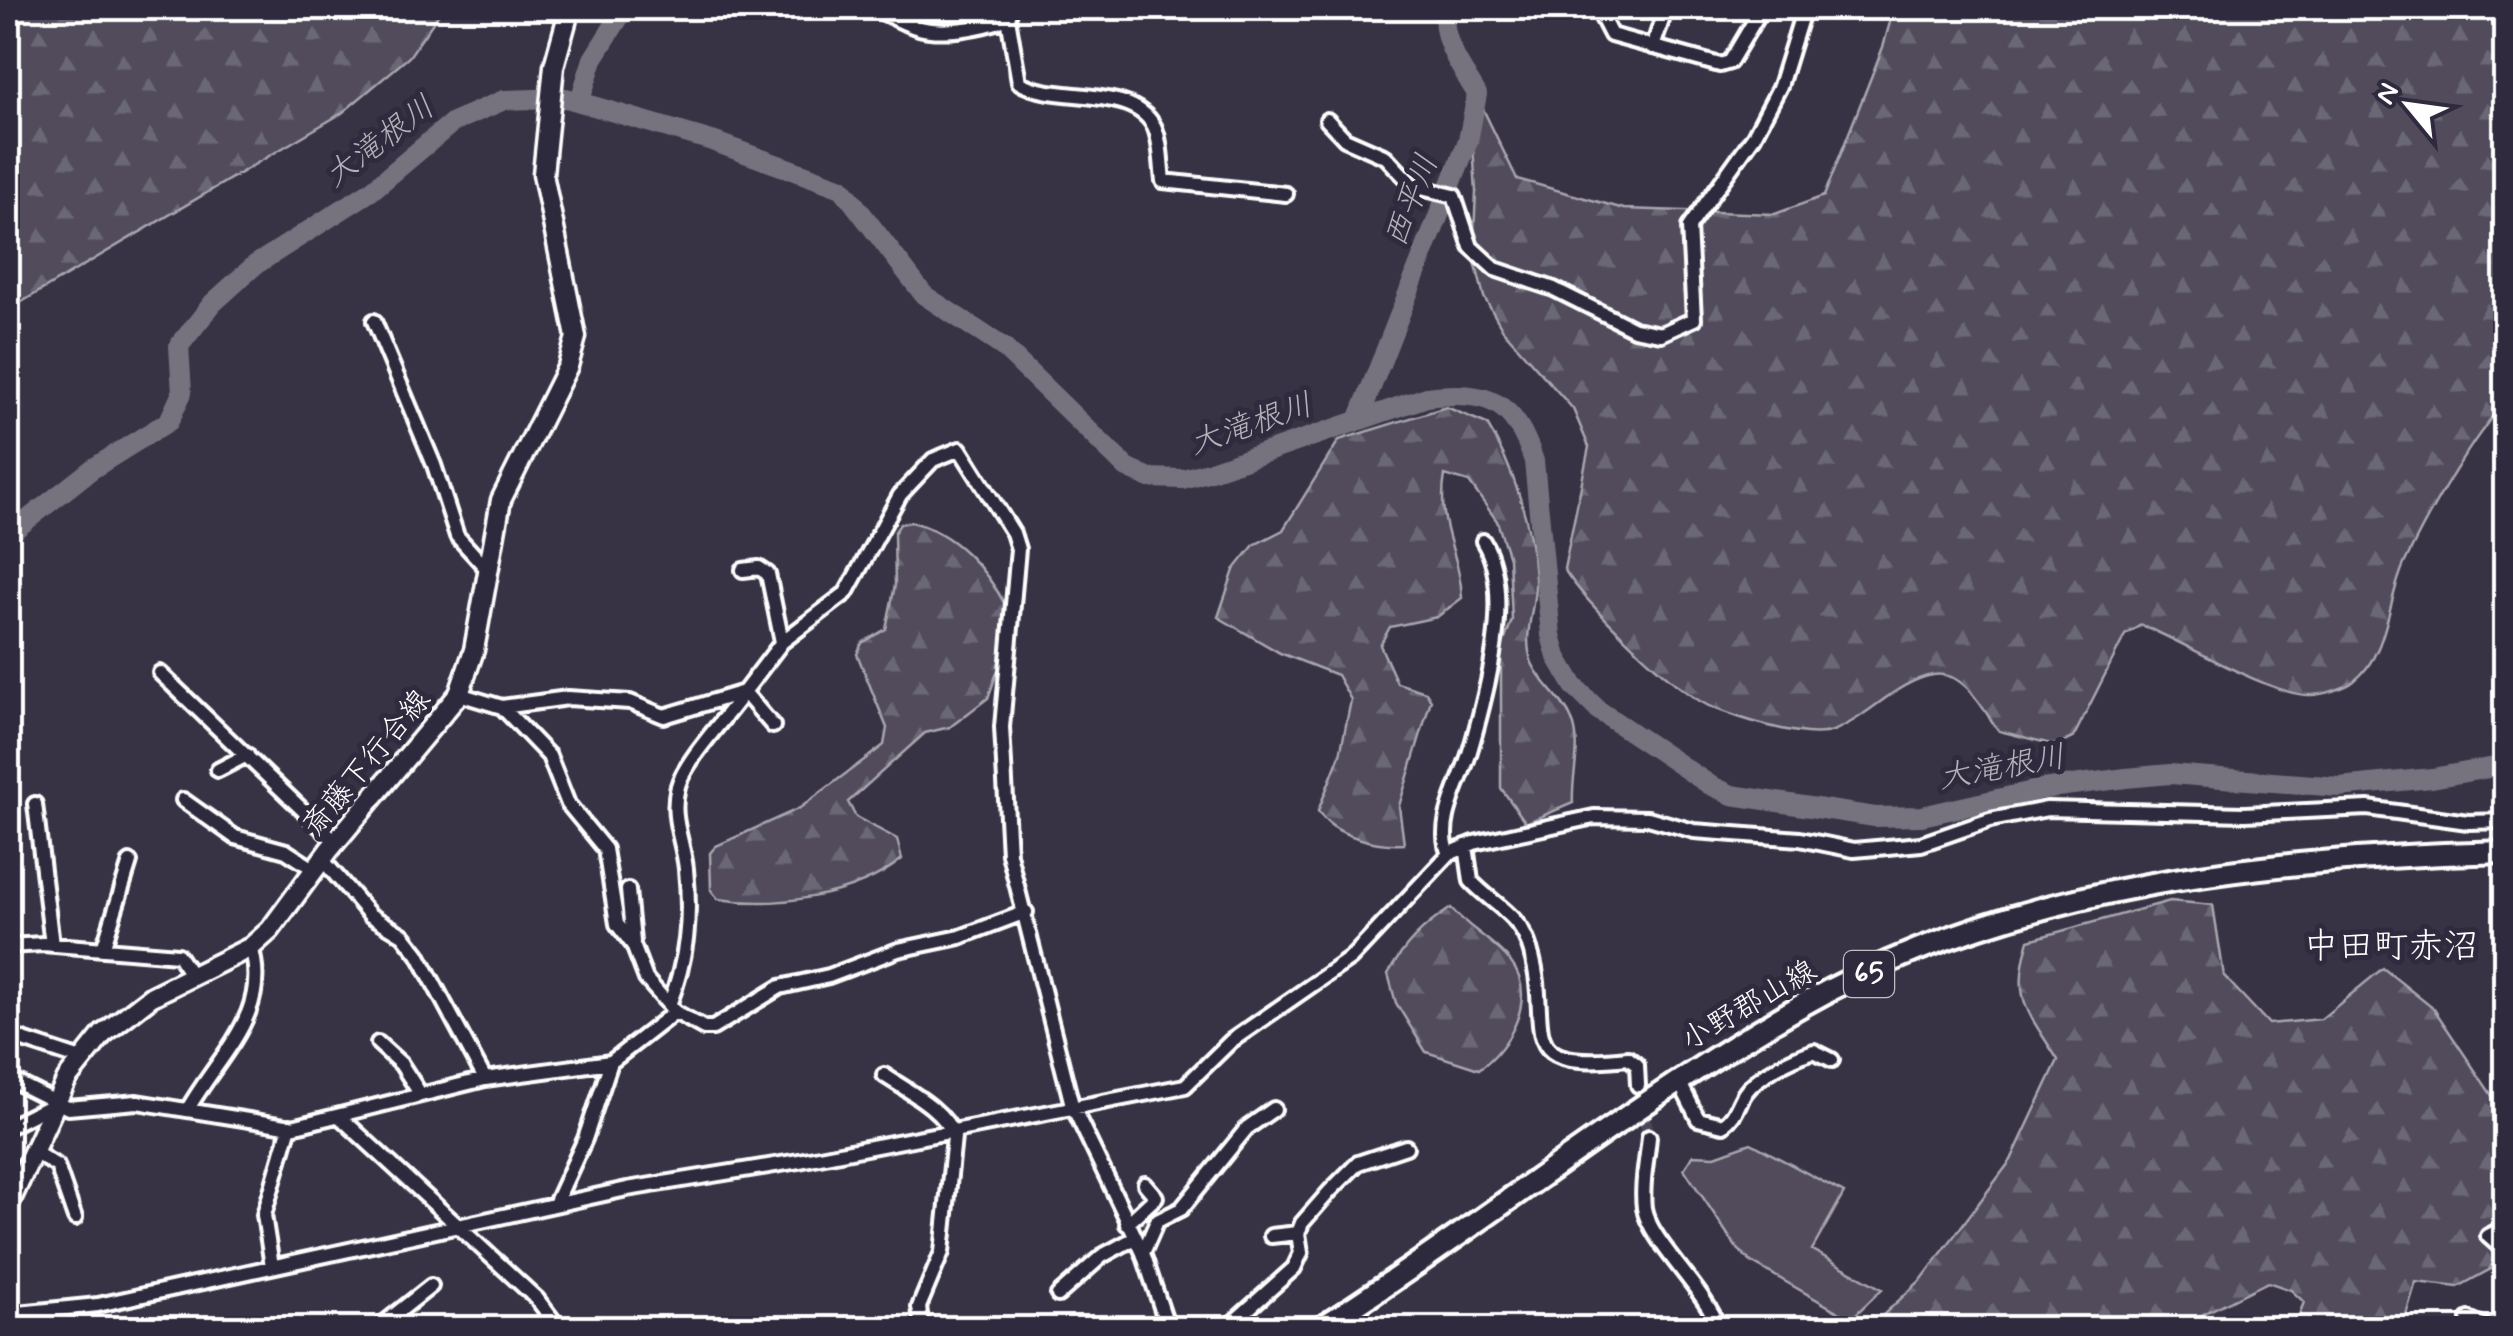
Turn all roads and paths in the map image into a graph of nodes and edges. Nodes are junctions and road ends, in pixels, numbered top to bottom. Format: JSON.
{"nodes":[{"id":1,"x":570,"y":8,"type":"edge"},
{"id":2,"x":874,"y":8,"type":"edge"},
{"id":3,"x":1597,"y":8,"type":"edge"},
{"id":4,"x":1666,"y":8,"type":"edge"},
{"id":5,"x":1762,"y":8,"type":"edge"},
{"id":6,"x":1804,"y":8,"type":"edge"},
{"id":7,"x":1010,"y":13,"type":"edge"},
{"id":8,"x":1653,"y":47,"type":"junction"},
{"id":9,"x":1327,"y":120,"type":"dead end"},
{"id":10,"x":1286,"y":194,"type":"dead end"},
{"id":11,"x":374,"y":321,"type":"dead end"},
{"id":12,"x":1484,"y":541,"type":"dead end"},
{"id":13,"x":487,"y":569,"type":"junction"},
{"id":14,"x":743,"y":570,"type":"dead end"},
{"id":15,"x":782,"y":642,"type":"junction"},
{"id":16,"x":160,"y":674,"type":"dead end"},
{"id":17,"x":744,"y":692,"type":"junction"},
{"id":18,"x":459,"y":694,"type":"junction"},
{"id":19,"x":502,"y":707,"type":"junction"},
{"id":20,"x":773,"y":726,"type":"dead end"},
{"id":21,"x":247,"y":755,"type":"junction"},
{"id":22,"x":218,"y":770,"type":"dead end"},
{"id":23,"x":183,"y":800,"type":"dead end"},
{"id":24,"x":35,"y":804,"type":"dead end"},
{"id":25,"x":2506,"y":822,"type":"edge"},
{"id":26,"x":336,"y":842,"type":"junction"},
{"id":27,"x":1466,"y":846,"type":"junction"},
{"id":28,"x":2506,"y":852,"type":"edge"},
{"id":29,"x":1449,"y":854,"type":"junction"},
{"id":30,"x":130,"y":862,"type":"dead end"},
{"id":31,"x":319,"y":865,"type":"junction"},
{"id":32,"x":628,"y":890,"type":"dead end"},
{"id":33,"x":1026,"y":912,"type":"junction"},
{"id":34,"x":633,"y":944,"type":"junction"},
{"id":35,"x":52,"y":945,"type":"junction"},
{"id":36,"x":8,"y":946,"type":"edge"},
{"id":37,"x":251,"y":946,"type":"junction"},
{"id":38,"x":104,"y":949,"type":"junction"},
{"id":39,"x":192,"y":976,"type":"junction"},
{"id":40,"x":672,"y":1008,"type":"junction"},
{"id":41,"x":8,"y":1035,"type":"edge"},
{"id":42,"x":378,"y":1043,"type":"dead end"},
{"id":43,"x":80,"y":1059,"type":"junction"},
{"id":44,"x":1832,"y":1060,"type":"dead end"},
{"id":45,"x":611,"y":1062,"type":"junction"},
{"id":46,"x":884,"y":1075,"type":"dead end"},
{"id":47,"x":8,"y":1078,"type":"edge"},
{"id":48,"x":485,"y":1079,"type":"junction"},
{"id":49,"x":1679,"y":1082,"type":"junction"},
{"id":50,"x":1638,"y":1085,"type":"tunnel mouth"},
{"id":51,"x":421,"y":1095,"type":"junction"},
{"id":52,"x":54,"y":1104,"type":"junction"},
{"id":53,"x":1072,"y":1104,"type":"junction"},
{"id":54,"x":188,"y":1109,"type":"junction"},
{"id":55,"x":1274,"y":1109,"type":"dead end"},
{"id":56,"x":339,"y":1116,"type":"junction"},
{"id":57,"x":290,"y":1126,"type":"junction"},
{"id":58,"x":8,"y":1127,"type":"edge"},
{"id":59,"x":951,"y":1128,"type":"junction"},
{"id":60,"x":1649,"y":1137,"type":"tunnel mouth"},
{"id":61,"x":1406,"y":1147,"type":"dead end"},
{"id":62,"x":34,"y":1152,"type":"junction"},
{"id":63,"x":1146,"y":1184,"type":"dead end"},
{"id":64,"x":555,"y":1204,"type":"junction"},
{"id":65,"x":8,"y":1206,"type":"edge"},
{"id":66,"x":76,"y":1218,"type":"dead end"},
{"id":67,"x":1127,"y":1224,"type":"junction"},
{"id":68,"x":456,"y":1225,"type":"junction"},
{"id":69,"x":2506,"y":1226,"type":"edge"},
{"id":70,"x":1298,"y":1233,"type":"junction"},
{"id":71,"x":1271,"y":1236,"type":"dead end"},
{"id":72,"x":1135,"y":1238,"type":"junction"},
{"id":73,"x":2506,"y":1252,"type":"edge"},
{"id":74,"x":1143,"y":1253,"type":"junction"},
{"id":75,"x":272,"y":1266,"type":"junction"},
{"id":76,"x":430,"y":1286,"type":"dead end"},
{"id":77,"x":1058,"y":1295,"type":"dead end"},
{"id":78,"x":8,"y":1314,"type":"edge"},
{"id":79,"x":2469,"y":1319,"type":"dead end"},
{"id":80,"x":378,"y":1328,"type":"edge"},
{"id":81,"x":560,"y":1328,"type":"edge"},
{"id":82,"x":922,"y":1328,"type":"edge"},
{"id":83,"x":1168,"y":1328,"type":"edge"},
{"id":84,"x":1227,"y":1328,"type":"edge"},
{"id":85,"x":1321,"y":1328,"type":"edge"},
{"id":86,"x":1719,"y":1328,"type":"edge"},
{"id":87,"x":2489,"y":1328,"type":"edge"}],
"edges":[{"from":1,"to":13,"type":"main road","name":"斎藤下行合線"},
{"from":2,"to":7,"type":"street"},
{"from":3,"to":8,"type":"street"},
{"from":4,"to":8,"type":"street"},
{"from":5,"to":8,"type":"street"},
{"from":6,"to":9,"type":"street"},
{"from":7,"to":10,"type":"street"},
{"from":11,"to":13,"type":"street"},
{"from":12,"to":29,"type":"street"},
{"from":13,"to":18,"type":"main road","name":"斎藤下行合線"},
{"from":14,"to":15,"type":"street"},
{"from":15,"to":17,"type":"street"},
{"from":15,"to":33,"type":"street"},
{"from":16,"to":21,"type":"street"},
{"from":17,"to":19,"type":"street"},
{"from":17,"to":20,"type":"street"},
{"from":17,"to":40,"type":"street"},
{"from":18,"to":19,"type":"street"},
{"from":18,"to":26,"type":"main road","name":"斎藤下行合線"},
{"from":19,"to":34,"type":"street"},
{"from":21,"to":22,"type":"street"},
{"from":21,"to":26,"type":"street"},
{"from":23,"to":31,"type":"street"},
{"from":24,"to":35,"type":"street"},
{"from":25,"to":27,"type":"street"},
{"from":26,"to":31,"type":"main road","name":"斎藤下行合線"},
{"from":27,"to":29,"type":"street"},
{"from":27,"to":50,"type":"street"},
{"from":28,"to":49,"type":"main road","name":"小野郡山線","number":"65"},
{"from":29,"to":53,"type":"street"},
{"from":30,"to":38,"type":"street"},
{"from":31,"to":37,"type":"main road","name":"斎藤下行合線"},
{"from":31,"to":48,"type":"street"},
{"from":32,"to":34,"type":"street"},
{"from":33,"to":40,"type":"street"},
{"from":33,"to":53,"type":"street"},
{"from":34,"to":40,"type":"street"},
{"from":35,"to":36,"type":"street"},
{"from":35,"to":38,"type":"street"},
{"from":37,"to":39,"type":"main road","name":"斎藤下行合線"},
{"from":37,"to":54,"type":"street"},
{"from":38,"to":39,"type":"street"},
{"from":39,"to":43,"type":"main road","name":"斎藤下行合線"},
{"from":40,"to":45,"type":"street"},
{"from":41,"to":43,"type":"street"},
{"from":42,"to":51,"type":"street"},
{"from":43,"to":52,"type":"main road","name":"斎藤下行合線"},
{"from":44,"to":49,"type":"street"},
{"from":45,"to":48,"type":"street"},
{"from":45,"to":64,"type":"street"},
{"from":46,"to":59,"type":"street"},
{"from":47,"to":52,"type":"street"},
{"from":48,"to":51,"type":"street"},
{"from":49,"to":85,"type":"main road","name":"小野郡山線","number":"65"},
{"from":51,"to":56,"type":"street"},
{"from":52,"to":54,"type":"street"},
{"from":52,"to":58,"type":"street"},
{"from":52,"to":62,"type":"main road","name":"斎藤下行合線"},
{"from":53,"to":59,"type":"street"},
{"from":53,"to":67,"type":"street"},
{"from":54,"to":57,"type":"street"},
{"from":55,"to":74,"type":"street"},
{"from":56,"to":57,"type":"street"},
{"from":56,"to":68,"type":"street"},
{"from":57,"to":75,"type":"street"},
{"from":59,"to":64,"type":"street"},
{"from":59,"to":82,"type":"street"},
{"from":60,"to":86,"type":"street"},
{"from":61,"to":70,"type":"street"},
{"from":62,"to":65,"type":"main road","name":"斎藤下行合線"},
{"from":62,"to":66,"type":"street"},
{"from":63,"to":67,"type":"street"},
{"from":64,"to":68,"type":"street"},
{"from":67,"to":72,"type":"street"},
{"from":68,"to":75,"type":"street"},
{"from":68,"to":81,"type":"street"},
{"from":69,"to":73,"type":"street"},
{"from":70,"to":71,"type":"street"},
{"from":70,"to":84,"type":"street"},
{"from":72,"to":74,"type":"street"},
{"from":72,"to":77,"type":"street"},
{"from":74,"to":83,"type":"street"},
{"from":75,"to":78,"type":"street"},
{"from":76,"to":80,"type":"street"},
{"from":79,"to":87,"type":"street"}]}
